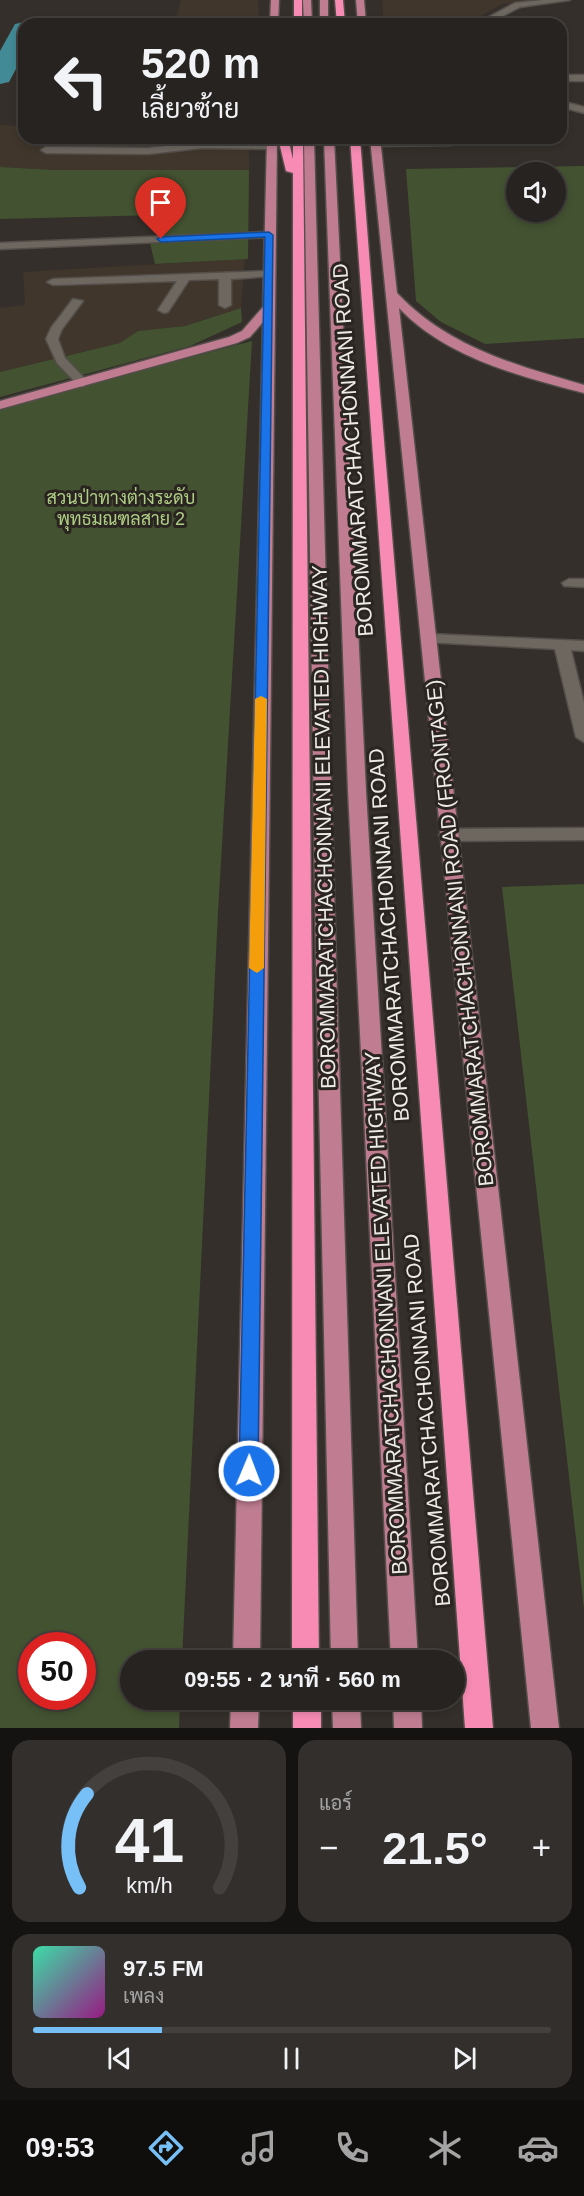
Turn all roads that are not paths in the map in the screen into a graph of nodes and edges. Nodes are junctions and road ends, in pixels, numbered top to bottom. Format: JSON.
{"nodes":[{"id":1,"x":275,"y":0,"type":"edge"},
{"id":2,"x":298,"y":0,"type":"edge"},
{"id":3,"x":307,"y":0,"type":"edge"},
{"id":4,"x":324,"y":0,"type":"edge"},
{"id":5,"x":339,"y":0,"type":"edge"},
{"id":6,"x":566,"y":0,"type":"edge"},
{"id":7,"x":360,"y":2,"type":"edge"},
{"id":8,"x":274,"y":18,"type":"edge"},
{"id":9,"x":298,"y":18,"type":"edge"},
{"id":10,"x":308,"y":18,"type":"edge"},
{"id":11,"x":324,"y":18,"type":"edge"},
{"id":12,"x":340,"y":18,"type":"edge"},
{"id":13,"x":361,"y":18,"type":"edge"},
{"id":14,"x":492,"y":18,"type":"edge"},
{"id":15,"x":567,"y":78,"type":"edge"},
{"id":16,"x":584,"y":78,"type":"edge"},
{"id":17,"x":567,"y":85,"type":"edge"},
{"id":18,"x":584,"y":85,"type":"edge"},
{"id":19,"x":567,"y":106,"type":"edge"},
{"id":20,"x":583,"y":110,"type":"edge"},
{"id":21,"x":225,"y":144,"type":"edge"},
{"id":22,"x":272,"y":144,"type":"edge"},
{"id":23,"x":285,"y":144,"type":"edge"},
{"id":24,"x":298,"y":144,"type":"edge"},
{"id":25,"x":309,"y":144,"type":"edge"},
{"id":26,"x":329,"y":144,"type":"edge"},
{"id":27,"x":356,"y":144,"type":"edge"},
{"id":28,"x":362,"y":144,"type":"edge"},
{"id":29,"x":375,"y":144,"type":"edge"},
{"id":30,"x":46,"y":150,"type":"dead end"},
{"id":31,"x":360,"y":186,"type":"junction"},
{"id":32,"x":298,"y":193,"type":"junction"},
{"id":33,"x":269,"y":235,"type":"junction"},
{"id":34,"x":0,"y":246,"type":"edge"},
{"id":35,"x":268,"y":274,"type":"junction"},
{"id":36,"x":225,"y":275,"type":"junction"},
{"id":37,"x":186,"y":276,"type":"junction"},
{"id":38,"x":53,"y":282,"type":"dead end"},
{"id":39,"x":391,"y":293,"type":"junction"},
{"id":40,"x":77,"y":301,"type":"dead end"},
{"id":41,"x":225,"y":305,"type":"dead end"},
{"id":42,"x":164,"y":310,"type":"dead end"},
{"id":43,"x":267,"y":310,"type":"junction"},
{"id":44,"x":83,"y":383,"type":"junction"},
{"id":45,"x":584,"y":389,"type":"edge"},
{"id":46,"x":0,"y":405,"type":"edge"},
{"id":47,"x":430,"y":639,"type":"junction"},
{"id":48,"x":562,"y":645,"type":"junction"},
{"id":49,"x":584,"y":646,"type":"edge"},
{"id":50,"x":584,"y":737,"type":"edge"},
{"id":51,"x":584,"y":834,"type":"edge"},
{"id":52,"x":448,"y":835,"type":"junction"},
{"id":53,"x":246,"y":1650,"type":"edge"},
{"id":54,"x":306,"y":1650,"type":"edge"},
{"id":55,"x":345,"y":1650,"type":"edge"},
{"id":56,"x":404,"y":1650,"type":"edge"},
{"id":57,"x":245,"y":1710,"type":"edge"},
{"id":58,"x":306,"y":1710,"type":"edge"},
{"id":59,"x":346,"y":1710,"type":"edge"},
{"id":60,"x":407,"y":1710,"type":"edge"},
{"id":61,"x":244,"y":1728,"type":"edge"},
{"id":62,"x":307,"y":1728,"type":"edge"},
{"id":63,"x":347,"y":1728,"type":"edge"},
{"id":64,"x":408,"y":1728,"type":"edge"},
{"id":65,"x":479,"y":1728,"type":"edge"},
{"id":66,"x":545,"y":1728,"type":"edge"}],
"edges":[{"from":1,"to":8,"type":"main road"},
{"from":2,"to":9,"type":"highway"},
{"from":3,"to":10,"type":"main road"},
{"from":4,"to":11,"type":"main road"},
{"from":5,"to":12,"type":"highway"},
{"from":6,"to":14,"type":"street"},
{"from":7,"to":13,"type":"main road"},
{"from":15,"to":16,"type":"street"},
{"from":17,"to":18,"type":"street"},
{"from":19,"to":20,"type":"street"},
{"from":21,"to":30,"type":"street"},
{"from":22,"to":33,"type":"main road"},
{"from":23,"to":32,"type":"highway"},
{"from":24,"to":32,"type":"highway","name":"BOROMMARATCHACHONNANI ROAD"},
{"from":25,"to":55,"type":"main road","name":"BOROMMARATCHACHONNANI ELEVATED HIGHWAY"},
{"from":26,"to":56,"type":"main road","name":"BOROMMARATCHACHONNANI ELEVATED HIGHWAY"},
{"from":27,"to":31,"type":"highway","name":"BOROMMARATCHACHONNANI ROAD"},
{"from":28,"to":31,"type":"highway"},
{"from":29,"to":39,"type":"main road","name":"BOROMMARATCHACHONNANI ROAD (FRONTAGE)"},
{"from":31,"to":65,"type":"highway","name":"BOROMMARATCHACHONNANI ROAD"},
{"from":32,"to":54,"type":"highway","name":"BOROMMARATCHACHONNANI ROAD"},
{"from":33,"to":34,"type":"street"},
{"from":33,"to":35,"type":"main road"},
{"from":35,"to":36,"type":"street"},
{"from":35,"to":43,"type":"main road"},
{"from":36,"to":37,"type":"street"},
{"from":36,"to":41,"type":"street"},
{"from":37,"to":38,"type":"street"},
{"from":37,"to":42,"type":"street"},
{"from":39,"to":45,"type":"main road"},
{"from":39,"to":47,"type":"main road","name":"BOROMMARATCHACHONNANI ROAD (FRONTAGE)"},
{"from":40,"to":44,"type":"street"},
{"from":43,"to":44,"type":"main road"},
{"from":43,"to":53,"type":"main road"},
{"from":44,"to":46,"type":"main road"},
{"from":47,"to":48,"type":"street"},
{"from":47,"to":52,"type":"main road","name":"BOROMMARATCHACHONNANI ROAD (FRONTAGE)"},
{"from":48,"to":49,"type":"street"},
{"from":48,"to":50,"type":"street"},
{"from":51,"to":52,"type":"street"},
{"from":52,"to":66,"type":"main road","name":"BOROMMARATCHACHONNANI ROAD (FRONTAGE)"},
{"from":57,"to":61,"type":"main road"},
{"from":58,"to":62,"type":"highway"},
{"from":59,"to":63,"type":"main road"},
{"from":60,"to":64,"type":"main road"}]}
